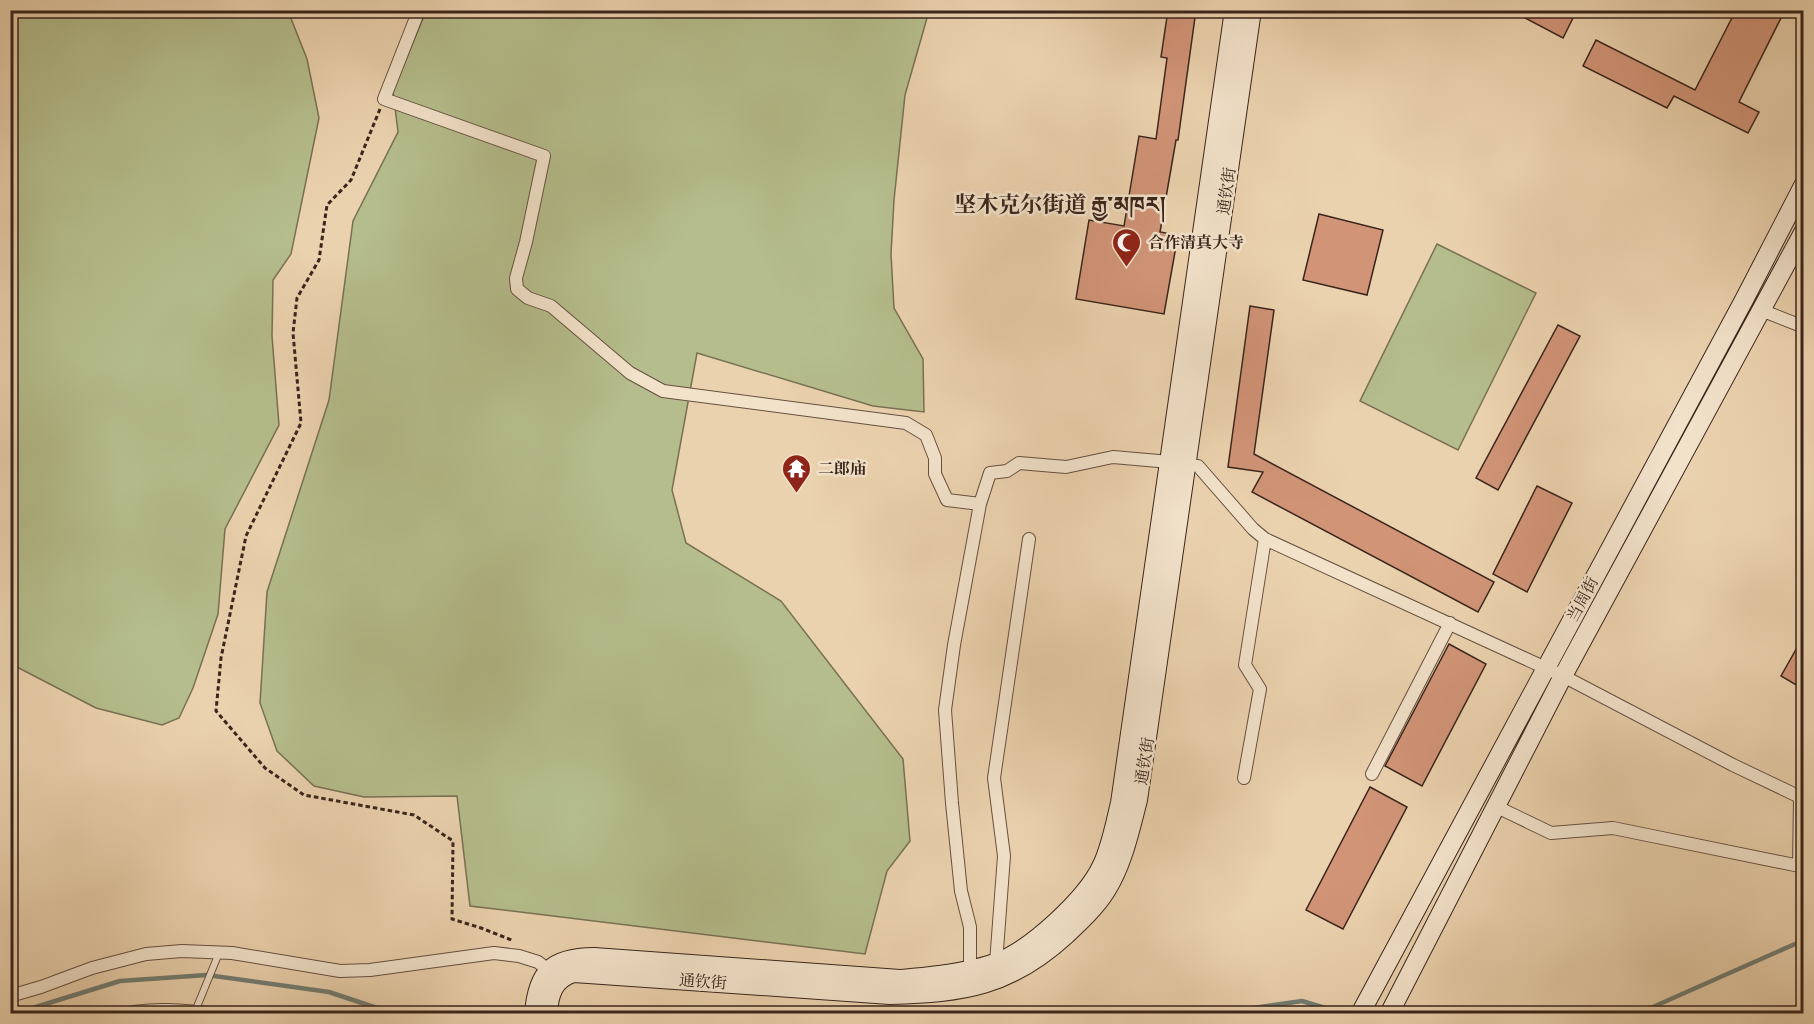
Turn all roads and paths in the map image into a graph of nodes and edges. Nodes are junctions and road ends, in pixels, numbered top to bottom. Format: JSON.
{"nodes":[{"id":1,"x":419,"y":10,"type":"edge"},
{"id":2,"x":1234,"y":10,"type":"edge"},
{"id":3,"x":1252,"y":10,"type":"edge"},
{"id":4,"x":384,"y":99,"type":"junction"},
{"id":5,"x":1803,"y":184,"type":"edge"},
{"id":6,"x":1803,"y":231,"type":"edge"},
{"id":7,"x":1761,"y":310,"type":"junction"},
{"id":8,"x":1803,"y":327,"type":"edge"},
{"id":9,"x":1178,"y":464,"type":"junction"},
{"id":10,"x":980,"y":504,"type":"junction"},
{"id":11,"x":1029,"y":539,"type":"dead end"},
{"id":12,"x":1265,"y":539,"type":"junction"},
{"id":13,"x":1450,"y":623,"type":"junction"},
{"id":14,"x":1545,"y":668,"type":"junction"},
{"id":15,"x":1563,"y":676,"type":"junction"},
{"id":16,"x":1372,"y":774,"type":"dead end"},
{"id":17,"x":1244,"y":778,"type":"dead end"},
{"id":18,"x":1495,"y":806,"type":"junction"},
{"id":19,"x":1801,"y":867,"type":"edge"},
{"id":20,"x":218,"y":956,"type":"junction"},
{"id":21,"x":519,"y":956,"type":"junction"},
{"id":22,"x":996,"y":963,"type":"junction"},
{"id":23,"x":970,"y":968,"type":"junction"},
{"id":24,"x":548,"y":970,"type":"junction"},
{"id":25,"x":10,"y":996,"type":"edge"},
{"id":26,"x":541,"y":1009,"type":"edge"},
{"id":27,"x":195,"y":1011,"type":"edge"},
{"id":28,"x":112,"y":1014,"type":"edge"},
{"id":29,"x":240,"y":1014,"type":"edge"},
{"id":30,"x":1360,"y":1014,"type":"edge"},
{"id":31,"x":1389,"y":1014,"type":"edge"}],
"edges":[{"from":1,"to":4,"type":"street"},
{"from":2,"to":9,"type":"main road"},
{"from":3,"to":9,"type":"main road","name":"通钦街"},
{"from":4,"to":10,"type":"street"},
{"from":4,"to":21,"type":"path"},
{"from":5,"to":14,"type":"main road","name":"当周街"},
{"from":6,"to":7,"type":"main road","name":"当周街"},
{"from":7,"to":8,"type":"street"},
{"from":7,"to":15,"type":"main road","name":"当周街"},
{"from":9,"to":10,"type":"street"},
{"from":9,"to":12,"type":"street"},
{"from":9,"to":22,"type":"main road"},
{"from":9,"to":26,"type":"main road","name":"通钦街"},
{"from":10,"to":23,"type":"street"},
{"from":11,"to":22,"type":"street"},
{"from":12,"to":13,"type":"street"},
{"from":12,"to":17,"type":"street"},
{"from":13,"to":14,"type":"street"},
{"from":13,"to":16,"type":"street"},
{"from":14,"to":15,"type":"street"},
{"from":14,"to":30,"type":"main road","name":"当周街"},
{"from":15,"to":18,"type":"main road","name":"当周街"},
{"from":15,"to":19,"type":"street"},
{"from":18,"to":19,"type":"street"},
{"from":18,"to":31,"type":"main road","name":"当周街"},
{"from":20,"to":21,"type":"street"},
{"from":20,"to":25,"type":"street"},
{"from":20,"to":27,"type":"lane"},
{"from":21,"to":24,"type":"street"},
{"from":22,"to":23,"type":"main road"},
{"from":23,"to":24,"type":"main road"},
{"from":24,"to":26,"type":"main road"},
{"from":27,"to":28,"type":"lane"},
{"from":27,"to":29,"type":"lane"}]}
